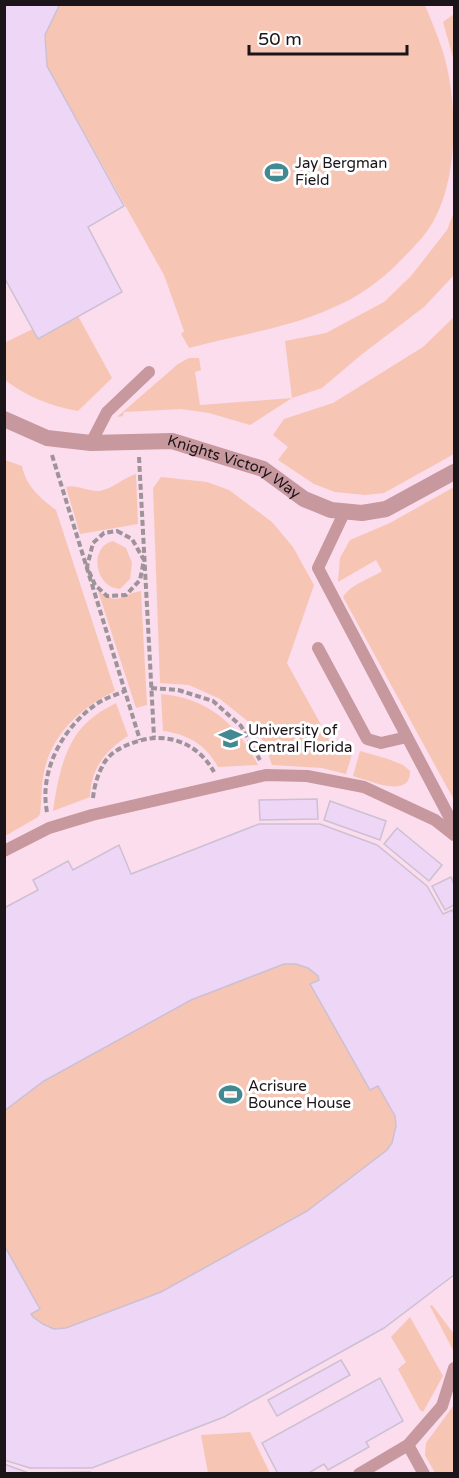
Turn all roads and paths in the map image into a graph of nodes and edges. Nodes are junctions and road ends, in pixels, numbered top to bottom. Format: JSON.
{"nodes":[{"id":1,"x":149,"y":372,"type":"dead end"},
{"id":2,"x":4,"y":419,"type":"edge"},
{"id":3,"x":47,"y":438,"type":"junction"},
{"id":4,"x":138,"y":442,"type":"junction"},
{"id":5,"x":91,"y":443,"type":"junction"},
{"id":6,"x":454,"y":472,"type":"edge"},
{"id":7,"x":345,"y":511,"type":"junction"},
{"id":8,"x":144,"y":560,"type":"junction"},
{"id":9,"x":87,"y":567,"type":"junction"},
{"id":10,"x":318,"y":648,"type":"dead end"},
{"id":11,"x":151,"y":688,"type":"junction"},
{"id":12,"x":125,"y":691,"type":"junction"},
{"id":13,"x":154,"y":737,"type":"junction"},
{"id":14,"x":407,"y":737,"type":"junction"},
{"id":15,"x":140,"y":740,"type":"junction"},
{"id":16,"x":266,"y":775,"type":"junction"},
{"id":17,"x":221,"y":786,"type":"junction"},
{"id":18,"x":92,"y":815,"type":"junction"},
{"id":19,"x":454,"y":826,"type":"edge"},
{"id":20,"x":49,"y":828,"type":"junction"},
{"id":21,"x":454,"y":835,"type":"edge"},
{"id":22,"x":4,"y":851,"type":"edge"},
{"id":23,"x":454,"y":1368,"type":"edge"},
{"id":24,"x":408,"y":1445,"type":"junction"},
{"id":25,"x":358,"y":1473,"type":"edge"},
{"id":26,"x":424,"y":1473,"type":"edge"}],
"edges":[{"from":1,"to":5,"type":"lane"},
{"from":2,"to":3,"type":"street","name":"Knights Victory Way"},
{"from":3,"to":5,"type":"street","name":"Knights Victory Way"},
{"from":3,"to":9,"type":"path"},
{"from":4,"to":5,"type":"street","name":"Knights Victory Way"},
{"from":4,"to":7,"type":"street","name":"Knights Victory Way"},
{"from":4,"to":8,"type":"path"},
{"from":6,"to":7,"type":"street","name":"Knights Victory Way"},
{"from":7,"to":14,"type":"lane"},
{"from":8,"to":9,"type":"path"},
{"from":8,"to":9,"type":"path"},
{"from":8,"to":11,"type":"path"},
{"from":9,"to":12,"type":"path"},
{"from":10,"to":14,"type":"lane"},
{"from":11,"to":13,"type":"path"},
{"from":11,"to":16,"type":"path"},
{"from":12,"to":15,"type":"path"},
{"from":12,"to":20,"type":"path"},
{"from":13,"to":15,"type":"path"},
{"from":13,"to":17,"type":"path"},
{"from":14,"to":19,"type":"lane"},
{"from":15,"to":18,"type":"path"},
{"from":16,"to":17,"type":"lane"},
{"from":16,"to":21,"type":"lane"},
{"from":17,"to":18,"type":"lane"},
{"from":18,"to":20,"type":"lane"},
{"from":20,"to":22,"type":"lane"},
{"from":23,"to":24,"type":"lane"},
{"from":24,"to":25,"type":"lane"},
{"from":24,"to":26,"type":"lane"}]}
